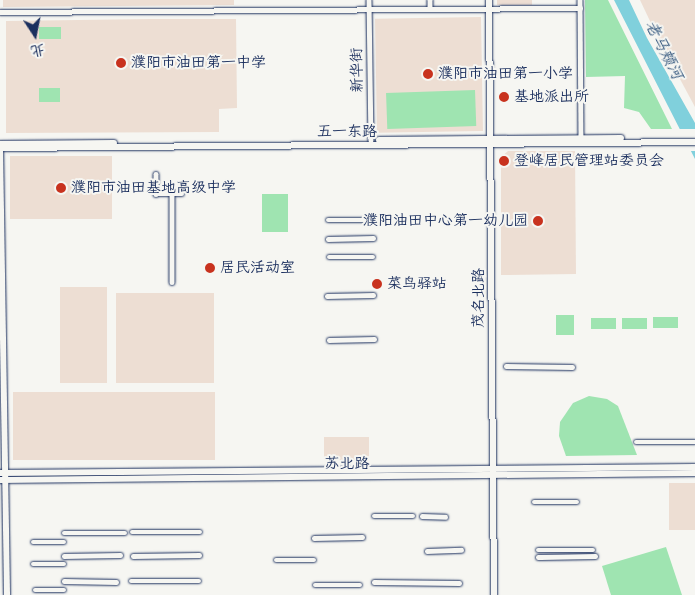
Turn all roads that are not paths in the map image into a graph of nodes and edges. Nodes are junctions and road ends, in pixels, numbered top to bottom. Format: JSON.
{"nodes":[{"id":1,"x":368,"y":0,"type":"edge"},
{"id":2,"x":430,"y":0,"type":"edge"},
{"id":3,"x":489,"y":0,"type":"edge"},
{"id":4,"x":580,"y":0,"type":"edge"},
{"id":5,"x":489,"y":8,"type":"junction"},
{"id":6,"x":580,"y":8,"type":"junction"},
{"id":7,"x":369,"y":9,"type":"junction"},
{"id":8,"x":430,"y":9,"type":"junction"},
{"id":9,"x":0,"y":12,"type":"edge"},
{"id":10,"x":695,"y":138,"type":"edge"},
{"id":11,"x":581,"y":139,"type":"junction"},
{"id":12,"x":371,"y":140,"type":"junction"},
{"id":13,"x":679,"y":140,"type":"junction"},
{"id":14,"x":490,"y":142,"type":"junction"},
{"id":15,"x":695,"y":142,"type":"edge"},
{"id":16,"x":0,"y":146,"type":"edge"},
{"id":17,"x":156,"y":174,"type":"dead end"},
{"id":18,"x":172,"y":194,"type":"junction"},
{"id":19,"x":182,"y":194,"type":"dead end"},
{"id":20,"x":328,"y":220,"type":"dead end"},
{"id":21,"x":373,"y":220,"type":"dead end"},
{"id":22,"x":373,"y":238,"type":"dead end"},
{"id":23,"x":328,"y":239,"type":"dead end"},
{"id":24,"x":329,"y":257,"type":"dead end"},
{"id":25,"x":373,"y":257,"type":"dead end"},
{"id":26,"x":172,"y":282,"type":"dead end"},
{"id":27,"x":327,"y":296,"type":"dead end"},
{"id":28,"x":373,"y":296,"type":"dead end"},
{"id":29,"x":329,"y":340,"type":"dead end"},
{"id":30,"x":374,"y":340,"type":"dead end"},
{"id":31,"x":506,"y":366,"type":"dead end"},
{"id":32,"x":572,"y":367,"type":"dead end"},
{"id":33,"x":636,"y":442,"type":"dead end"},
{"id":34,"x":695,"y":442,"type":"edge"},
{"id":35,"x":695,"y":467,"type":"edge"},
{"id":36,"x":493,"y":472,"type":"junction"},
{"id":37,"x":695,"y":473,"type":"edge"},
{"id":38,"x":3,"y":476,"type":"edge"},
{"id":39,"x":534,"y":502,"type":"dead end"},
{"id":40,"x":577,"y":502,"type":"dead end"},
{"id":41,"x":374,"y":516,"type":"dead end"},
{"id":42,"x":413,"y":516,"type":"dead end"},
{"id":43,"x":422,"y":516,"type":"dead end"},
{"id":44,"x":445,"y":517,"type":"dead end"},
{"id":45,"x":64,"y":532,"type":"dead end"},
{"id":46,"x":132,"y":532,"type":"dead end"},
{"id":47,"x":200,"y":532,"type":"dead end"},
{"id":48,"x":125,"y":533,"type":"dead end"},
{"id":49,"x":362,"y":537,"type":"dead end"},
{"id":50,"x":314,"y":538,"type":"dead end"},
{"id":51,"x":33,"y":542,"type":"dead end"},
{"id":52,"x":64,"y":542,"type":"dead end"},
{"id":53,"x":461,"y":550,"type":"dead end"},
{"id":54,"x":538,"y":550,"type":"dead end"},
{"id":55,"x":593,"y":550,"type":"dead end"},
{"id":56,"x":427,"y":551,"type":"dead end"},
{"id":57,"x":199,"y":554,"type":"dead end"},
{"id":58,"x":120,"y":555,"type":"dead end"},
{"id":59,"x":64,"y":556,"type":"dead end"},
{"id":60,"x":134,"y":556,"type":"dead end"},
{"id":61,"x":595,"y":556,"type":"dead end"},
{"id":62,"x":538,"y":557,"type":"dead end"},
{"id":63,"x":276,"y":560,"type":"dead end"},
{"id":64,"x":314,"y":560,"type":"dead end"},
{"id":65,"x":34,"y":564,"type":"dead end"},
{"id":66,"x":64,"y":564,"type":"dead end"},
{"id":67,"x":64,"y":581,"type":"dead end"},
{"id":68,"x":131,"y":581,"type":"dead end"},
{"id":69,"x":198,"y":581,"type":"dead end"},
{"id":70,"x":116,"y":582,"type":"dead end"},
{"id":71,"x":374,"y":582,"type":"dead end"},
{"id":72,"x":460,"y":583,"type":"dead end"},
{"id":73,"x":315,"y":585,"type":"dead end"},
{"id":74,"x":360,"y":585,"type":"dead end"},
{"id":75,"x":35,"y":590,"type":"dead end"},
{"id":76,"x":64,"y":590,"type":"dead end"},
{"id":77,"x":7,"y":595,"type":"edge"},
{"id":78,"x":494,"y":595,"type":"edge"}],
"edges":[{"from":1,"to":7,"type":"street","name":"新华街"},
{"from":2,"to":8,"type":"street"},
{"from":3,"to":5,"type":"street","name":"茂名北路"},
{"from":4,"to":6,"type":"street"},
{"from":5,"to":6,"type":"street"},
{"from":5,"to":8,"type":"street"},
{"from":5,"to":14,"type":"street","name":"茂名北路"},
{"from":6,"to":11,"type":"street"},
{"from":7,"to":8,"type":"street"},
{"from":7,"to":9,"type":"street"},
{"from":7,"to":12,"type":"street","name":"新华街"},
{"from":10,"to":13,"type":"street","name":"五一东路"},
{"from":11,"to":13,"type":"street","name":"五一东路"},
{"from":11,"to":14,"type":"street","name":"五一东路"},
{"from":12,"to":14,"type":"street","name":"五一东路"},
{"from":12,"to":16,"type":"street","name":"五一东路"},
{"from":13,"to":14,"type":"street","name":"五一东路"},
{"from":13,"to":15,"type":"street","name":"五一东路"},
{"from":14,"to":16,"type":"street","name":"五一东路"},
{"from":14,"to":36,"type":"street","name":"茂名北路"},
{"from":16,"to":38,"type":"street"},
{"from":17,"to":18,"type":"street"},
{"from":18,"to":19,"type":"street"},
{"from":18,"to":26,"type":"street"},
{"from":20,"to":21,"type":"street"},
{"from":22,"to":23,"type":"street"},
{"from":24,"to":25,"type":"street"},
{"from":27,"to":28,"type":"street"},
{"from":29,"to":30,"type":"street"},
{"from":31,"to":32,"type":"street"},
{"from":33,"to":34,"type":"street"},
{"from":35,"to":36,"type":"street","name":"苏北路"},
{"from":36,"to":37,"type":"street","name":"苏北路"},
{"from":36,"to":38,"type":"street","name":"苏北路"},
{"from":36,"to":78,"type":"street","name":"茂名北路"},
{"from":38,"to":77,"type":"street"},
{"from":39,"to":40,"type":"street"},
{"from":41,"to":42,"type":"street"},
{"from":43,"to":44,"type":"street"},
{"from":45,"to":48,"type":"street"},
{"from":46,"to":47,"type":"street"},
{"from":49,"to":50,"type":"street"},
{"from":51,"to":52,"type":"street"},
{"from":53,"to":56,"type":"street"},
{"from":54,"to":55,"type":"street"},
{"from":57,"to":60,"type":"street"},
{"from":58,"to":59,"type":"street"},
{"from":61,"to":62,"type":"street"},
{"from":63,"to":64,"type":"street"},
{"from":65,"to":66,"type":"street"},
{"from":67,"to":70,"type":"street"},
{"from":68,"to":69,"type":"street"},
{"from":71,"to":72,"type":"street"},
{"from":73,"to":74,"type":"street"},
{"from":75,"to":76,"type":"street"}]}
